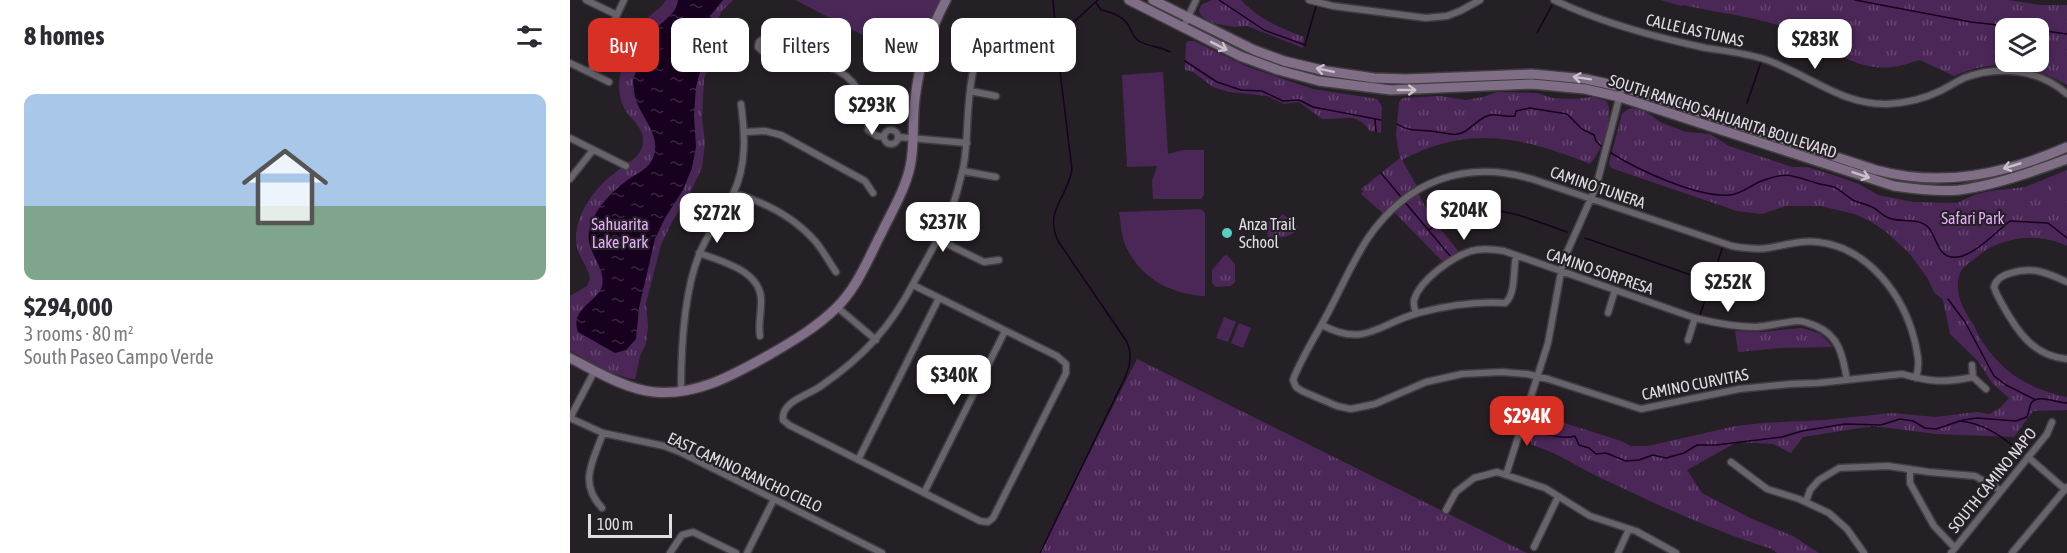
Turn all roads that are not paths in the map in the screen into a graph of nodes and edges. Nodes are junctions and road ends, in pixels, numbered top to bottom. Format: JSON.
{"nodes":[{"id":1,"x":586,"y":0,"type":"edge"},
{"id":2,"x":624,"y":0,"type":"edge"},
{"id":3,"x":946,"y":0,"type":"edge"},
{"id":4,"x":1129,"y":0,"type":"edge"},
{"id":5,"x":1153,"y":0,"type":"edge"},
{"id":6,"x":1196,"y":0,"type":"edge"},
{"id":7,"x":1309,"y":0,"type":"edge"},
{"id":8,"x":1480,"y":0,"type":"edge"},
{"id":9,"x":1554,"y":0,"type":"edge"},
{"id":10,"x":617,"y":15,"type":"junction"},
{"id":11,"x":616,"y":18,"type":"edge"},
{"id":12,"x":1186,"y":18,"type":"junction"},
{"id":13,"x":1183,"y":28,"type":"junction"},
{"id":14,"x":570,"y":63,"type":"edge"},
{"id":15,"x":588,"y":71,"type":"edge"},
{"id":16,"x":590,"y":72,"type":"edge"},
{"id":17,"x":842,"y":72,"type":"edge"},
{"id":18,"x":974,"y":72,"type":"edge"},
{"id":19,"x":609,"y":82,"type":"dead end"},
{"id":20,"x":970,"y":91,"type":"junction"},
{"id":21,"x":1621,"y":92,"type":"junction"},
{"id":22,"x":2067,"y":94,"type":"edge"},
{"id":23,"x":996,"y":96,"type":"dead end"},
{"id":24,"x":741,"y":104,"type":"dead end"},
{"id":25,"x":745,"y":132,"type":"junction"},
{"id":26,"x":884,"y":137,"type":"junction"},
{"id":27,"x":898,"y":137,"type":"junction"},
{"id":28,"x":570,"y":138,"type":"edge"},
{"id":29,"x":914,"y":138,"type":"junction"},
{"id":30,"x":967,"y":143,"type":"junction"},
{"id":31,"x":2067,"y":147,"type":"edge"},
{"id":32,"x":593,"y":150,"type":"junction"},
{"id":33,"x":2067,"y":159,"type":"edge"},
{"id":34,"x":626,"y":166,"type":"dead end"},
{"id":35,"x":963,"y":171,"type":"junction"},
{"id":36,"x":996,"y":177,"type":"dead end"},
{"id":37,"x":570,"y":179,"type":"edge"},
{"id":38,"x":734,"y":193,"type":"junction"},
{"id":39,"x":873,"y":193,"type":"dead end"},
{"id":40,"x":1590,"y":199,"type":"junction"},
{"id":41,"x":937,"y":239,"type":"junction"},
{"id":42,"x":699,"y":253,"type":"junction"},
{"id":43,"x":1516,"y":256,"type":"junction"},
{"id":44,"x":999,"y":260,"type":"dead end"},
{"id":45,"x":837,"y":272,"type":"dead end"},
{"id":46,"x":1560,"y":272,"type":"junction"},
{"id":47,"x":2067,"y":282,"type":"edge"},
{"id":48,"x":913,"y":285,"type":"junction"},
{"id":49,"x":1615,"y":290,"type":"junction"},
{"id":50,"x":939,"y":298,"type":"junction"},
{"id":51,"x":837,"y":307,"type":"junction"},
{"id":52,"x":1608,"y":313,"type":"dead end"},
{"id":53,"x":1416,"y":314,"type":"junction"},
{"id":54,"x":1695,"y":318,"type":"junction"},
{"id":55,"x":1322,"y":325,"type":"junction"},
{"id":56,"x":1005,"y":331,"type":"junction"},
{"id":57,"x":760,"y":336,"type":"dead end"},
{"id":58,"x":876,"y":340,"type":"junction"},
{"id":59,"x":1688,"y":340,"type":"dead end"},
{"id":60,"x":570,"y":358,"type":"edge"},
{"id":61,"x":2067,"y":359,"type":"edge"},
{"id":62,"x":1972,"y":365,"type":"dead end"},
{"id":63,"x":594,"y":370,"type":"junction"},
{"id":64,"x":1538,"y":377,"type":"junction"},
{"id":65,"x":1973,"y":377,"type":"junction"},
{"id":66,"x":1916,"y":378,"type":"junction"},
{"id":67,"x":1848,"y":380,"type":"junction"},
{"id":68,"x":1294,"y":384,"type":"joint"},
{"id":69,"x":1986,"y":389,"type":"dead end"},
{"id":70,"x":681,"y":392,"type":"junction"},
{"id":71,"x":570,"y":418,"type":"edge"},
{"id":72,"x":2052,"y":422,"type":"dead end"},
{"id":73,"x":603,"y":433,"type":"junction"},
{"id":74,"x":2028,"y":457,"type":"junction"},
{"id":75,"x":858,"y":459,"type":"junction"},
{"id":76,"x":1731,"y":462,"type":"dead end"},
{"id":77,"x":1910,"y":469,"type":"junction"},
{"id":78,"x":1506,"y":475,"type":"junction"},
{"id":79,"x":2066,"y":488,"type":"edge"},
{"id":80,"x":2000,"y":490,"type":"junction"},
{"id":81,"x":924,"y":493,"type":"junction"},
{"id":82,"x":1558,"y":497,"type":"junction"},
{"id":83,"x":774,"y":499,"type":"junction"},
{"id":84,"x":1806,"y":502,"type":"junction"},
{"id":85,"x":602,"y":508,"type":"dead end"},
{"id":86,"x":1446,"y":510,"type":"dead end"},
{"id":87,"x":1629,"y":529,"type":"junction"},
{"id":88,"x":1533,"y":547,"type":"dead end"},
{"id":89,"x":1953,"y":550,"type":"edge"},
{"id":90,"x":670,"y":553,"type":"edge"},
{"id":91,"x":736,"y":553,"type":"edge"},
{"id":92,"x":747,"y":553,"type":"edge"},
{"id":93,"x":882,"y":553,"type":"edge"},
{"id":94,"x":1618,"y":553,"type":"edge"},
{"id":95,"x":1676,"y":553,"type":"edge"},
{"id":96,"x":1864,"y":553,"type":"edge"},
{"id":97,"x":2012,"y":553,"type":"edge"}],
"edges":[{"from":1,"to":10,"type":"street"},
{"from":2,"to":10,"type":"street"},
{"from":3,"to":29,"type":"street"},
{"from":4,"to":13,"type":"street","name":"SOUTH RANCHO SAHUARITA BOULEVARD"},
{"from":5,"to":12,"type":"street","name":"SOUTH RANCHO SAHUARITA BOULEVARD"},
{"from":6,"to":12,"type":"street"},
{"from":7,"to":8,"type":"street"},
{"from":9,"to":22,"type":"street","name":"CALLE LAS TUNAS"},
{"from":10,"to":11,"type":"street"},
{"from":12,"to":13,"type":"street"},
{"from":21,"to":12,"type":"street","name":"SOUTH RANCHO SAHUARITA BOULEVARD","one_way":true},
{"from":13,"to":21,"type":"street","name":"SOUTH RANCHO SAHUARITA BOULEVARD","one_way":true},
{"from":14,"to":15,"type":"street"},
{"from":16,"to":19,"type":"street"},
{"from":17,"to":26,"type":"street"},
{"from":18,"to":20,"type":"street"},
{"from":20,"to":23,"type":"street"},
{"from":20,"to":30,"type":"street"},
{"from":31,"to":21,"type":"street","name":"SOUTH RANCHO SAHUARITA BOULEVARD","one_way":true},
{"from":21,"to":33,"type":"street","name":"SOUTH RANCHO SAHUARITA BOULEVARD","one_way":true},
{"from":21,"to":40,"type":"street"},
{"from":24,"to":25,"type":"street"},
{"from":25,"to":38,"type":"street"},
{"from":25,"to":39,"type":"street"},
{"from":26,"to":27,"type":"street"},
{"from":26,"to":27,"type":"street"},
{"from":27,"to":29,"type":"street"},
{"from":28,"to":32,"type":"street"},
{"from":29,"to":30,"type":"street"},
{"from":29,"to":51,"type":"street"},
{"from":30,"to":35,"type":"street"},
{"from":32,"to":34,"type":"street"},
{"from":32,"to":37,"type":"street"},
{"from":35,"to":36,"type":"street"},
{"from":35,"to":41,"type":"street"},
{"from":38,"to":42,"type":"street"},
{"from":38,"to":45,"type":"street"},
{"from":40,"to":46,"type":"street"},
{"from":40,"to":55,"type":"street","name":"CAMINO TUNERA"},
{"from":40,"to":66,"type":"street","name":"CAMINO TUNERA"},
{"from":41,"to":44,"type":"street"},
{"from":41,"to":48,"type":"street"},
{"from":42,"to":57,"type":"street"},
{"from":42,"to":70,"type":"street"},
{"from":43,"to":46,"type":"street","name":"CAMINO SORPRESA"},
{"from":43,"to":53,"type":"street","name":"CAMINO SORPRESA"},
{"from":43,"to":53,"type":"street"},
{"from":46,"to":49,"type":"street","name":"CAMINO SORPRESA"},
{"from":46,"to":64,"type":"street"},
{"from":47,"to":61,"type":"street"},
{"from":48,"to":50,"type":"street"},
{"from":48,"to":58,"type":"street"},
{"from":49,"to":52,"type":"street"},
{"from":49,"to":54,"type":"street","name":"CAMINO SORPRESA"},
{"from":50,"to":56,"type":"street"},
{"from":50,"to":75,"type":"street"},
{"from":51,"to":58,"type":"street"},
{"from":51,"to":70,"type":"street"},
{"from":53,"to":55,"type":"street"},
{"from":54,"to":59,"type":"street"},
{"from":54,"to":67,"type":"street","name":"CAMINO SORPRESA"},
{"from":55,"to":68,"type":"street","name":"CAMINO TUNERA"},
{"from":56,"to":81,"type":"street"},
{"from":56,"to":81,"type":"street"},
{"from":58,"to":75,"type":"street"},
{"from":60,"to":63,"type":"street"},
{"from":62,"to":65,"type":"street"},
{"from":63,"to":70,"type":"street"},
{"from":63,"to":71,"type":"street"},
{"from":64,"to":67,"type":"street","name":"CAMINO CURVITAS"},
{"from":64,"to":68,"type":"street","name":"CAMINO CURVITAS"},
{"from":64,"to":78,"type":"street"},
{"from":65,"to":66,"type":"street","name":"CAMINO CURVITAS"},
{"from":65,"to":69,"type":"street"},
{"from":66,"to":67,"type":"street","name":"CAMINO CURVITAS"},
{"from":71,"to":73,"type":"street","name":"EAST CAMINO RANCHO CIELO"},
{"from":72,"to":74,"type":"street","name":"SOUTH CAMINO NAPO"},
{"from":73,"to":83,"type":"street","name":"EAST CAMINO RANCHO CIELO"},
{"from":73,"to":85,"type":"street"},
{"from":74,"to":79,"type":"street"},
{"from":74,"to":80,"type":"street","name":"SOUTH CAMINO NAPO"},
{"from":75,"to":81,"type":"street"},
{"from":76,"to":84,"type":"street"},
{"from":77,"to":80,"type":"street"},
{"from":77,"to":84,"type":"street"},
{"from":77,"to":89,"type":"street"},
{"from":78,"to":82,"type":"street"},
{"from":78,"to":86,"type":"street"},
{"from":79,"to":97,"type":"street"},
{"from":80,"to":89,"type":"street","name":"SOUTH CAMINO NAPO"},
{"from":82,"to":87,"type":"street"},
{"from":82,"to":88,"type":"street"},
{"from":83,"to":92,"type":"street"},
{"from":83,"to":93,"type":"street","name":"EAST CAMINO RANCHO CIELO"},
{"from":84,"to":96,"type":"street"},
{"from":87,"to":94,"type":"street"},
{"from":87,"to":95,"type":"street"},
{"from":90,"to":91,"type":"street"}]}
